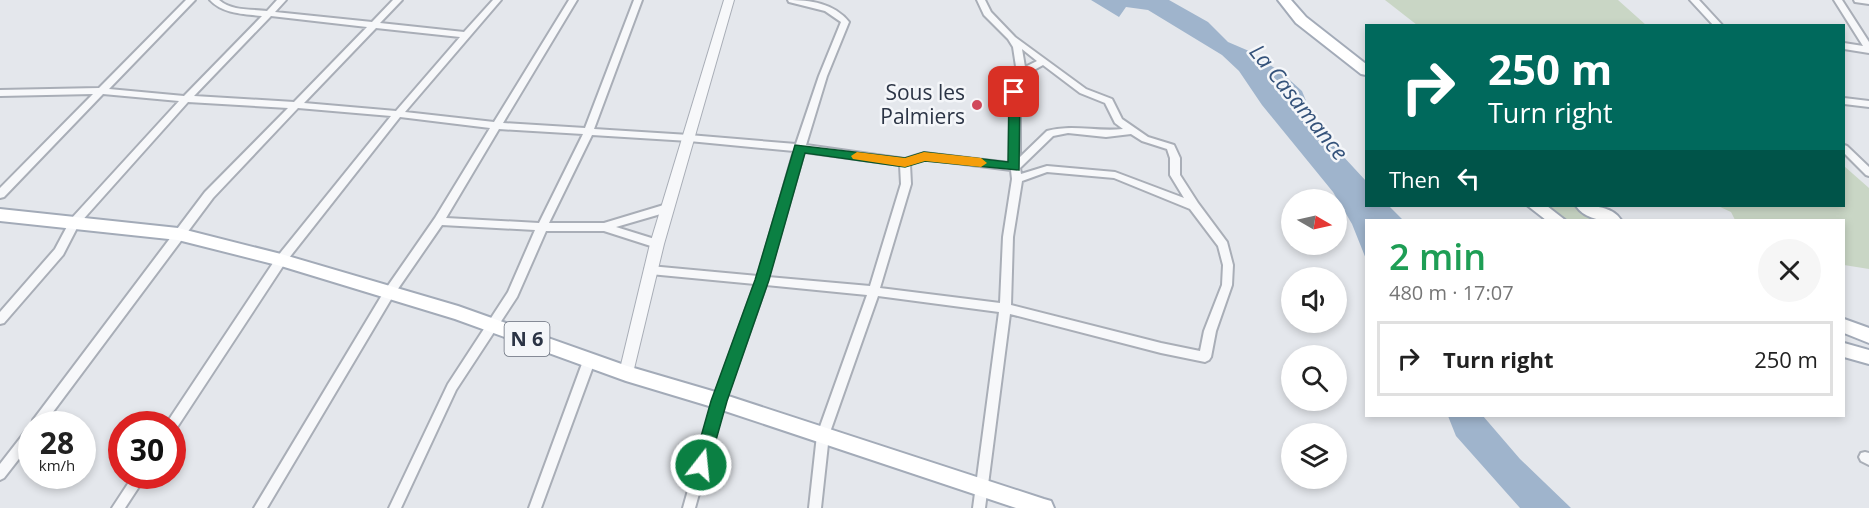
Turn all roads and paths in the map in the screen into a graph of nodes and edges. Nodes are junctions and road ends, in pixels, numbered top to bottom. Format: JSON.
{"nodes":[{"id":1,"x":191,"y":0,"type":"edge"},
{"id":2,"x":214,"y":0,"type":"edge"},
{"id":3,"x":282,"y":0,"type":"edge"},
{"id":4,"x":398,"y":0,"type":"edge"},
{"id":5,"x":497,"y":0,"type":"edge"},
{"id":6,"x":573,"y":0,"type":"edge"},
{"id":7,"x":638,"y":0,"type":"edge"},
{"id":8,"x":729,"y":0,"type":"edge"},
{"id":9,"x":792,"y":0,"type":"edge"},
{"id":10,"x":981,"y":0,"type":"edge"},
{"id":11,"x":1284,"y":0,"type":"edge"},
{"id":12,"x":1290,"y":0,"type":"edge"},
{"id":13,"x":1694,"y":0,"type":"edge"},
{"id":14,"x":1838,"y":0,"type":"edge"},
{"id":15,"x":1858,"y":0,"type":"edge"},
{"id":16,"x":1869,"y":2,"type":"edge"},
{"id":17,"x":821,"y":3,"type":"edge"},
{"id":18,"x":270,"y":13,"type":"junction"},
{"id":19,"x":1720,"y":24,"type":"edge"},
{"id":20,"x":374,"y":26,"type":"junction"},
{"id":21,"x":465,"y":35,"type":"junction"},
{"id":22,"x":1011,"y":37,"type":"junction"},
{"id":23,"x":1845,"y":46,"type":"edge"},
{"id":24,"x":1869,"y":50,"type":"edge"},
{"id":25,"x":1365,"y":59,"type":"edge"},
{"id":26,"x":1043,"y":61,"type":"junction"},
{"id":27,"x":1365,"y":70,"type":"edge"},
{"id":28,"x":1021,"y":73,"type":"junction"},
{"id":29,"x":100,"y":91,"type":"junction"},
{"id":30,"x":0,"y":93,"type":"edge"},
{"id":31,"x":186,"y":99,"type":"junction"},
{"id":32,"x":1845,"y":101,"type":"edge"},
{"id":33,"x":1869,"y":104,"type":"edge"},
{"id":34,"x":296,"y":105,"type":"junction"},
{"id":35,"x":398,"y":114,"type":"junction"},
{"id":36,"x":498,"y":126,"type":"junction"},
{"id":37,"x":589,"y":131,"type":"junction"},
{"id":38,"x":1133,"y":132,"type":"junction"},
{"id":39,"x":688,"y":138,"type":"junction"},
{"id":40,"x":800,"y":148,"type":"junction"},
{"id":41,"x":1845,"y":149,"type":"edge"},
{"id":42,"x":905,"y":162,"type":"junction"},
{"id":43,"x":1015,"y":167,"type":"junction"},
{"id":44,"x":1869,"y":173,"type":"edge"},
{"id":45,"x":1017,"y":179,"type":"junction"},
{"id":46,"x":0,"y":194,"type":"edge"},
{"id":47,"x":1194,"y":206,"type":"junction"},
{"id":48,"x":1538,"y":207,"type":"edge"},
{"id":49,"x":1586,"y":207,"type":"edge"},
{"id":50,"x":667,"y":208,"type":"junction"},
{"id":51,"x":0,"y":215,"type":"edge"},
{"id":52,"x":1556,"y":219,"type":"edge"},
{"id":53,"x":1611,"y":219,"type":"edge"},
{"id":54,"x":439,"y":221,"type":"junction"},
{"id":55,"x":75,"y":222,"type":"junction"},
{"id":56,"x":542,"y":227,"type":"junction"},
{"id":57,"x":604,"y":227,"type":"junction"},
{"id":58,"x":178,"y":234,"type":"junction"},
{"id":59,"x":657,"y":244,"type":"junction"},
{"id":60,"x":281,"y":260,"type":"junction"},
{"id":61,"x":650,"y":270,"type":"junction"},
{"id":62,"x":762,"y":280,"type":"junction"},
{"id":63,"x":874,"y":291,"type":"junction"},
{"id":64,"x":389,"y":293,"type":"junction"},
{"id":65,"x":1005,"y":308,"type":"junction"},
{"id":66,"x":0,"y":320,"type":"edge"},
{"id":67,"x":490,"y":326,"type":"junction"},
{"id":68,"x":1845,"y":326,"type":"edge"},
{"id":69,"x":1869,"y":336,"type":"edge"},
{"id":70,"x":1845,"y":350,"type":"edge"},
{"id":71,"x":1869,"y":357,"type":"edge"},
{"id":72,"x":589,"y":361,"type":"junction"},
{"id":73,"x":626,"y":373,"type":"junction"},
{"id":74,"x":719,"y":401,"type":"junction"},
{"id":75,"x":47,"y":411,"type":"edge"},
{"id":76,"x":181,"y":411,"type":"edge"},
{"id":77,"x":823,"y":435,"type":"junction"},
{"id":78,"x":18,"y":450,"type":"edge"},
{"id":79,"x":0,"y":474,"type":"edge"},
{"id":80,"x":981,"y":486,"type":"junction"},
{"id":81,"x":131,"y":489,"type":"edge"},
{"id":82,"x":118,"y":508,"type":"edge"},
{"id":83,"x":260,"y":508,"type":"edge"},
{"id":84,"x":395,"y":508,"type":"edge"},
{"id":85,"x":535,"y":508,"type":"edge"},
{"id":86,"x":689,"y":508,"type":"edge"},
{"id":87,"x":815,"y":508,"type":"edge"},
{"id":88,"x":978,"y":508,"type":"edge"},
{"id":89,"x":1044,"y":508,"type":"edge"}],
"edges":[{"from":1,"to":29,"type":"street"},
{"from":2,"to":18,"type":"street"},
{"from":3,"to":18,"type":"street"},
{"from":4,"to":20,"type":"street"},
{"from":5,"to":21,"type":"street"},
{"from":6,"to":36,"type":"street"},
{"from":7,"to":37,"type":"street"},
{"from":8,"to":39,"type":"street"},
{"from":9,"to":17,"type":"street"},
{"from":10,"to":22,"type":"street"},
{"from":11,"to":27,"type":"main road"},
{"from":12,"to":25,"type":"main road"},
{"from":13,"to":19,"type":"street"},
{"from":14,"to":24,"type":"street"},
{"from":15,"to":16,"type":"street"},
{"from":17,"to":40,"type":"street"},
{"from":18,"to":20,"type":"street"},
{"from":18,"to":31,"type":"street"},
{"from":20,"to":21,"type":"street"},
{"from":20,"to":34,"type":"street"},
{"from":21,"to":35,"type":"street"},
{"from":22,"to":26,"type":"street"},
{"from":22,"to":28,"type":"street"},
{"from":23,"to":24,"type":"street"},
{"from":26,"to":28,"type":"street"},
{"from":26,"to":38,"type":"street"},
{"from":28,"to":43,"type":"street"},
{"from":29,"to":30,"type":"street"},
{"from":29,"to":31,"type":"street"},
{"from":29,"to":46,"type":"street"},
{"from":31,"to":34,"type":"street"},
{"from":31,"to":55,"type":"street"},
{"from":32,"to":33,"type":"street"},
{"from":34,"to":35,"type":"street"},
{"from":34,"to":58,"type":"street"},
{"from":35,"to":36,"type":"street"},
{"from":35,"to":60,"type":"street"},
{"from":36,"to":37,"type":"street"},
{"from":36,"to":54,"type":"street"},
{"from":37,"to":39,"type":"street"},
{"from":37,"to":56,"type":"street"},
{"from":38,"to":43,"type":"street"},
{"from":38,"to":47,"type":"street"},
{"from":39,"to":40,"type":"street"},
{"from":39,"to":50,"type":"street"},
{"from":40,"to":42,"type":"street"},
{"from":40,"to":62,"type":"street"},
{"from":41,"to":44,"type":"street"},
{"from":42,"to":43,"type":"street"},
{"from":42,"to":63,"type":"street"},
{"from":43,"to":45,"type":"street"},
{"from":45,"to":47,"type":"street"},
{"from":45,"to":65,"type":"street"},
{"from":47,"to":65,"type":"street"},
{"from":48,"to":52,"type":"main road"},
{"from":49,"to":53,"type":"main road"},
{"from":50,"to":57,"type":"street"},
{"from":50,"to":59,"type":"street"},
{"from":51,"to":55,"type":"main road","number":"N 6"},
{"from":54,"to":56,"type":"street"},
{"from":54,"to":64,"type":"street"},
{"from":55,"to":58,"type":"main road","number":"N 6"},
{"from":55,"to":66,"type":"street"},
{"from":56,"to":57,"type":"street"},
{"from":56,"to":67,"type":"street"},
{"from":57,"to":59,"type":"street"},
{"from":58,"to":60,"type":"main road","number":"N 6"},
{"from":58,"to":75,"type":"street"},
{"from":59,"to":61,"type":"street"},
{"from":60,"to":64,"type":"main road","number":"N 6"},
{"from":60,"to":76,"type":"street"},
{"from":61,"to":62,"type":"street"},
{"from":61,"to":73,"type":"street"},
{"from":62,"to":63,"type":"street"},
{"from":62,"to":74,"type":"street"},
{"from":63,"to":65,"type":"street"},
{"from":63,"to":77,"type":"street"},
{"from":64,"to":67,"type":"main road","number":"N 6"},
{"from":64,"to":83,"type":"street"},
{"from":65,"to":80,"type":"street"},
{"from":67,"to":72,"type":"main road","number":"N 6"},
{"from":67,"to":84,"type":"street"},
{"from":68,"to":69,"type":"main road"},
{"from":70,"to":71,"type":"main road"},
{"from":72,"to":73,"type":"main road","number":"N 6"},
{"from":72,"to":85,"type":"street"},
{"from":73,"to":74,"type":"main road","number":"N 6"},
{"from":74,"to":77,"type":"main road","number":"N 6"},
{"from":74,"to":86,"type":"street"},
{"from":77,"to":80,"type":"main road","number":"N 6"},
{"from":77,"to":87,"type":"street"},
{"from":78,"to":79,"type":"street"},
{"from":80,"to":88,"type":"street"},
{"from":80,"to":89,"type":"main road","number":"N 6"},
{"from":81,"to":82,"type":"street"}]}
